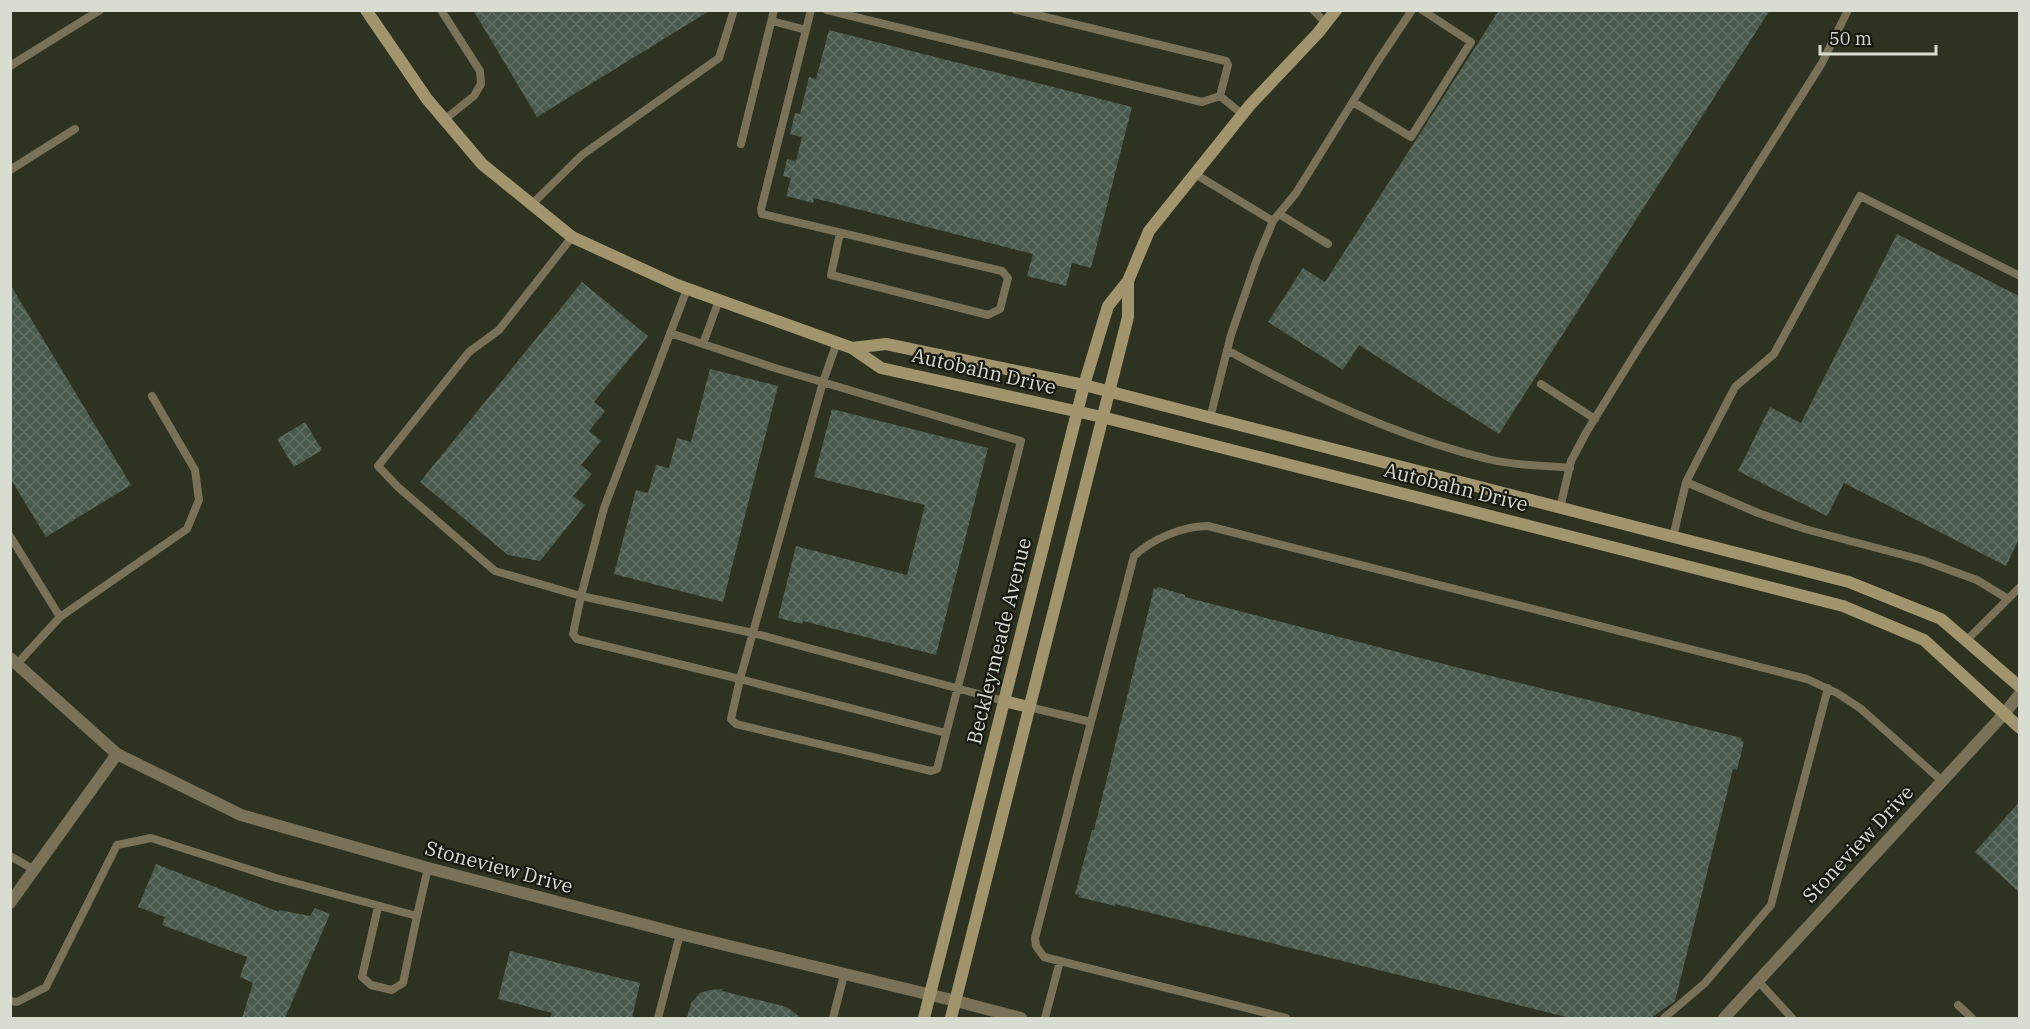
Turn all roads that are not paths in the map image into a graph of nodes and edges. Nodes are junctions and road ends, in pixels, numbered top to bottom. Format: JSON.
{"nodes":[{"id":1,"x":100,"y":10,"type":"edge"},
{"id":2,"x":366,"y":10,"type":"edge"},
{"id":3,"x":441,"y":10,"type":"edge"},
{"id":4,"x":734,"y":10,"type":"edge"},
{"id":5,"x":774,"y":10,"type":"edge"},
{"id":6,"x":811,"y":10,"type":"edge"},
{"id":7,"x":827,"y":10,"type":"edge"},
{"id":8,"x":1016,"y":10,"type":"edge"},
{"id":9,"x":1313,"y":10,"type":"edge"},
{"id":10,"x":1336,"y":10,"type":"edge"},
{"id":11,"x":1412,"y":10,"type":"edge"},
{"id":12,"x":1422,"y":10,"type":"edge"},
{"id":13,"x":1848,"y":10,"type":"edge"},
{"id":14,"x":772,"y":21,"type":"junction"},
{"id":15,"x":1326,"y":23,"type":"junction"},
{"id":16,"x":806,"y":30,"type":"junction"},
{"id":17,"x":10,"y":66,"type":"edge"},
{"id":18,"x":1220,"y":96,"type":"junction"},
{"id":19,"x":1353,"y":102,"type":"junction"},
{"id":20,"x":1242,"y":114,"type":"junction"},
{"id":21,"x":444,"y":120,"type":"junction"},
{"id":22,"x":75,"y":129,"type":"dead end"},
{"id":23,"x":741,"y":144,"type":"dead end"},
{"id":24,"x":10,"y":170,"type":"edge"},
{"id":25,"x":1195,"y":174,"type":"junction"},
{"id":26,"x":532,"y":204,"type":"junction"},
{"id":27,"x":1276,"y":217,"type":"junction"},
{"id":28,"x":840,"y":233,"type":"junction"},
{"id":29,"x":572,"y":237,"type":"junction"},
{"id":30,"x":1328,"y":244,"type":"dead end"},
{"id":31,"x":2019,"y":276,"type":"edge"},
{"id":32,"x":1128,"y":281,"type":"junction"},
{"id":33,"x":687,"y":289,"type":"junction"},
{"id":34,"x":719,"y":300,"type":"junction"},
{"id":35,"x":670,"y":333,"type":"junction"},
{"id":36,"x":837,"y":342,"type":"junction"},
{"id":37,"x":703,"y":344,"type":"junction"},
{"id":38,"x":852,"y":348,"type":"junction"},
{"id":39,"x":1227,"y":350,"type":"junction"},
{"id":40,"x":823,"y":382,"type":"junction"},
{"id":41,"x":1541,"y":384,"type":"dead end"},
{"id":42,"x":1084,"y":385,"type":"junction"},
{"id":43,"x":1108,"y":391,"type":"junction"},
{"id":44,"x":152,"y":396,"type":"dead end"},
{"id":45,"x":1077,"y":412,"type":"junction"},
{"id":46,"x":1102,"y":417,"type":"junction"},
{"id":47,"x":1210,"y":418,"type":"junction"},
{"id":48,"x":1595,"y":419,"type":"junction"},
{"id":49,"x":1570,"y":468,"type":"junction"},
{"id":50,"x":1686,"y":482,"type":"junction"},
{"id":51,"x":1560,"y":508,"type":"junction"},
{"id":52,"x":10,"y":537,"type":"edge"},
{"id":53,"x":1673,"y":537,"type":"junction"},
{"id":54,"x":2019,"y":587,"type":"edge"},
{"id":55,"x":581,"y":596,"type":"junction"},
{"id":56,"x":2007,"y":599,"type":"junction"},
{"id":57,"x":60,"y":618,"type":"junction"},
{"id":58,"x":753,"y":633,"type":"junction"},
{"id":59,"x":1965,"y":641,"type":"junction"},
{"id":60,"x":13,"y":662,"type":"edge"},
{"id":61,"x":740,"y":679,"type":"junction"},
{"id":62,"x":2019,"y":687,"type":"edge"},
{"id":63,"x":1828,"y":688,"type":"junction"},
{"id":64,"x":958,"y":689,"type":"junction"},
{"id":65,"x":2019,"y":694,"type":"edge"},
{"id":66,"x":1004,"y":701,"type":"junction"},
{"id":67,"x":1029,"y":707,"type":"junction"},
{"id":68,"x":2004,"y":714,"type":"junction"},
{"id":69,"x":1091,"y":722,"type":"junction"},
{"id":70,"x":2019,"y":728,"type":"edge"},
{"id":71,"x":946,"y":733,"type":"junction"},
{"id":72,"x":117,"y":754,"type":"junction"},
{"id":73,"x":1942,"y":781,"type":"junction"},
{"id":74,"x":10,"y":856,"type":"edge"},
{"id":75,"x":428,"y":868,"type":"junction"},
{"id":76,"x":33,"y":869,"type":"junction"},
{"id":77,"x":10,"y":903,"type":"edge"},
{"id":78,"x":378,"y":907,"type":"junction"},
{"id":79,"x":417,"y":916,"type":"junction"},
{"id":80,"x":680,"y":934,"type":"junction"},
{"id":81,"x":1060,"y":961,"type":"junction"},
{"id":82,"x":844,"y":975,"type":"junction"},
{"id":83,"x":1758,"y":981,"type":"junction"},
{"id":84,"x":930,"y":995,"type":"junction"},
{"id":85,"x":10,"y":1001,"type":"edge"},
{"id":86,"x":956,"y":1001,"type":"junction"},
{"id":87,"x":1958,"y":1005,"type":"dead end"},
{"id":88,"x":658,"y":1018,"type":"edge"},
{"id":89,"x":833,"y":1018,"type":"edge"},
{"id":90,"x":924,"y":1018,"type":"edge"},
{"id":91,"x":951,"y":1018,"type":"edge"},
{"id":92,"x":1021,"y":1018,"type":"edge"},
{"id":93,"x":1045,"y":1018,"type":"edge"},
{"id":94,"x":1286,"y":1018,"type":"edge"},
{"id":95,"x":1664,"y":1018,"type":"edge"},
{"id":96,"x":1724,"y":1018,"type":"edge"},
{"id":97,"x":1792,"y":1018,"type":"edge"},
{"id":98,"x":1972,"y":1018,"type":"edge"}],
"edges":[{"from":1,"to":17,"type":"lane"},
{"from":2,"to":21,"type":"street","name":"Autobahn Drive"},
{"from":3,"to":21,"type":"lane"},
{"from":4,"to":26,"type":"lane"},
{"from":5,"to":14,"type":"lane"},
{"from":6,"to":16,"type":"lane"},
{"from":7,"to":18,"type":"lane"},
{"from":8,"to":18,"type":"lane"},
{"from":9,"to":15,"type":"lane"},
{"from":10,"to":15,"type":"street","name":"Beckleymeade Avenue"},
{"from":11,"to":19,"type":"lane"},
{"from":12,"to":19,"type":"lane"},
{"from":13,"to":48,"type":"lane"},
{"from":14,"to":16,"type":"lane"},
{"from":14,"to":23,"type":"lane"},
{"from":15,"to":20,"type":"street","name":"Beckleymeade Avenue"},
{"from":16,"to":28,"type":"lane"},
{"from":18,"to":20,"type":"lane"},
{"from":19,"to":27,"type":"lane"},
{"from":20,"to":25,"type":"street","name":"Beckleymeade Avenue"},
{"from":21,"to":26,"type":"street","name":"Autobahn Drive"},
{"from":22,"to":24,"type":"lane"},
{"from":25,"to":27,"type":"lane"},
{"from":25,"to":32,"type":"street","name":"Beckleymeade Avenue"},
{"from":26,"to":29,"type":"street","name":"Autobahn Drive"},
{"from":27,"to":30,"type":"lane"},
{"from":27,"to":39,"type":"lane"},
{"from":28,"to":28,"type":"lane"},
{"from":29,"to":33,"type":"street","name":"Autobahn Drive"},
{"from":29,"to":55,"type":"lane"},
{"from":31,"to":50,"type":"lane"},
{"from":32,"to":42,"type":"street","name":"Beckleymeade Avenue"},
{"from":32,"to":43,"type":"street","name":"Beckleymeade Avenue"},
{"from":33,"to":34,"type":"street","name":"Autobahn Drive"},
{"from":33,"to":35,"type":"lane"},
{"from":34,"to":36,"type":"street","name":"Autobahn Drive"},
{"from":34,"to":37,"type":"lane"},
{"from":35,"to":37,"type":"lane"},
{"from":35,"to":55,"type":"lane"},
{"from":36,"to":38,"type":"street","name":"Autobahn Drive"},
{"from":36,"to":40,"type":"lane"},
{"from":37,"to":40,"type":"lane"},
{"from":38,"to":42,"type":"street","name":"Autobahn Drive"},
{"from":38,"to":45,"type":"street","name":"Autobahn Drive"},
{"from":39,"to":47,"type":"lane"},
{"from":39,"to":49,"type":"lane"},
{"from":40,"to":58,"type":"lane"},
{"from":40,"to":64,"type":"lane"},
{"from":41,"to":48,"type":"lane"},
{"from":42,"to":43,"type":"street","name":"Autobahn Drive"},
{"from":42,"to":45,"type":"street","name":"Beckleymeade Avenue"},
{"from":43,"to":46,"type":"street","name":"Beckleymeade Avenue"},
{"from":43,"to":47,"type":"street","name":"Autobahn Drive"},
{"from":44,"to":57,"type":"lane"},
{"from":45,"to":46,"type":"street","name":"Autobahn Drive"},
{"from":45,"to":66,"type":"street","name":"Beckleymeade Avenue"},
{"from":46,"to":67,"type":"street","name":"Beckleymeade Avenue"},
{"from":46,"to":68,"type":"street","name":"Autobahn Drive"},
{"from":47,"to":51,"type":"street","name":"Autobahn Drive"},
{"from":48,"to":49,"type":"lane"},
{"from":49,"to":51,"type":"lane"},
{"from":50,"to":53,"type":"lane"},
{"from":50,"to":56,"type":"lane"},
{"from":51,"to":53,"type":"street","name":"Autobahn Drive"},
{"from":52,"to":57,"type":"lane"},
{"from":53,"to":59,"type":"street","name":"Autobahn Drive"},
{"from":54,"to":56,"type":"lane"},
{"from":55,"to":58,"type":"lane"},
{"from":55,"to":61,"type":"lane"},
{"from":56,"to":59,"type":"lane"},
{"from":57,"to":60,"type":"lane"},
{"from":58,"to":61,"type":"lane"},
{"from":58,"to":64,"type":"lane"},
{"from":59,"to":62,"type":"street","name":"Autobahn Drive"},
{"from":60,"to":72,"type":"street","name":"Stoneview Drive"},
{"from":61,"to":71,"type":"lane"},
{"from":61,"to":71,"type":"lane"},
{"from":63,"to":69,"type":"lane"},
{"from":63,"to":73,"type":"lane"},
{"from":63,"to":95,"type":"lane"},
{"from":64,"to":66,"type":"lane"},
{"from":64,"to":71,"type":"lane"},
{"from":65,"to":68,"type":"street","name":"Stoneview Drive"},
{"from":66,"to":67,"type":"street"},
{"from":66,"to":84,"type":"street","name":"Beckleymeade Avenue"},
{"from":67,"to":69,"type":"lane"},
{"from":67,"to":86,"type":"street","name":"Beckleymeade Avenue"},
{"from":68,"to":70,"type":"street","name":"Autobahn Drive"},
{"from":68,"to":73,"type":"street","name":"Stoneview Drive"},
{"from":69,"to":81,"type":"lane"},
{"from":72,"to":75,"type":"street","name":"Stoneview Drive"},
{"from":72,"to":76,"type":"street"},
{"from":73,"to":83,"type":"street","name":"Stoneview Drive"},
{"from":74,"to":76,"type":"lane"},
{"from":75,"to":79,"type":"lane"},
{"from":75,"to":80,"type":"street","name":"Stoneview Drive"},
{"from":76,"to":77,"type":"street"},
{"from":78,"to":79,"type":"lane"},
{"from":78,"to":79,"type":"lane"},
{"from":78,"to":85,"type":"lane"},
{"from":80,"to":82,"type":"street","name":"Stoneview Drive"},
{"from":80,"to":88,"type":"lane"},
{"from":81,"to":93,"type":"lane"},
{"from":81,"to":94,"type":"lane"},
{"from":82,"to":84,"type":"street","name":"Stoneview Drive"},
{"from":82,"to":89,"type":"lane"},
{"from":83,"to":96,"type":"street","name":"Stoneview Drive"},
{"from":83,"to":97,"type":"lane"},
{"from":84,"to":86,"type":"street","name":"Stoneview Drive"},
{"from":84,"to":90,"type":"street","name":"Beckleymeade Avenue"},
{"from":86,"to":91,"type":"street","name":"Beckleymeade Avenue"},
{"from":86,"to":92,"type":"street","name":"Stoneview Drive"},
{"from":87,"to":98,"type":"lane"}]}
